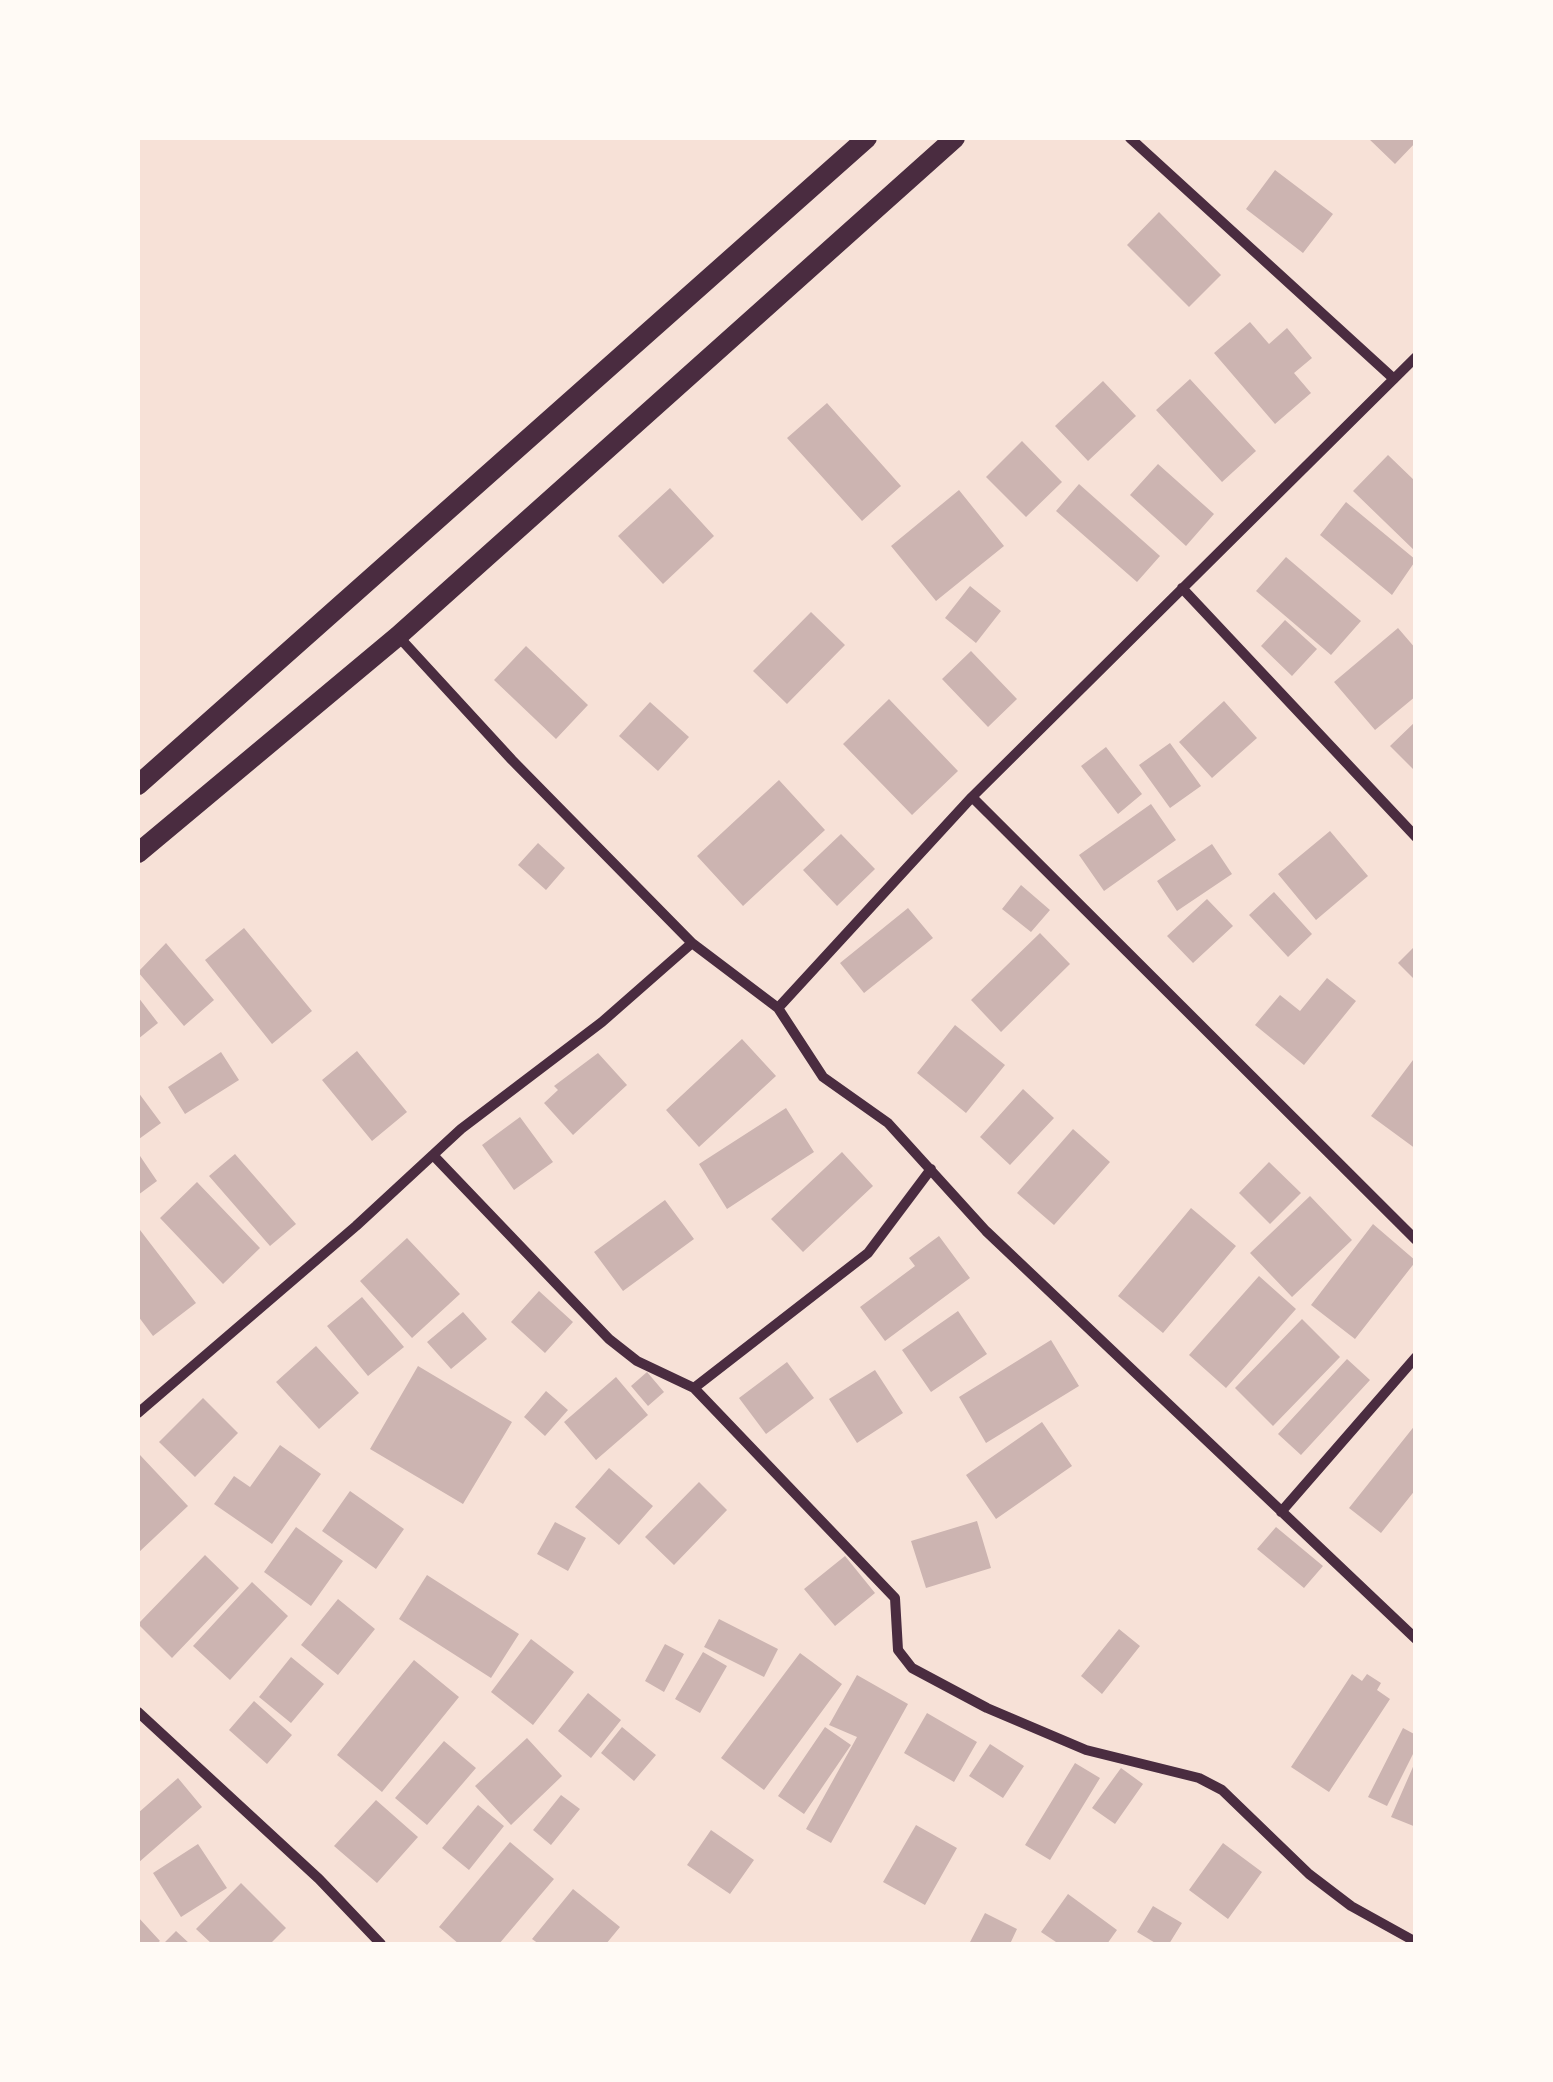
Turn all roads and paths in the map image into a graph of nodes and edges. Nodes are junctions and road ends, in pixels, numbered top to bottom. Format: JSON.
{"nodes":[{"id":1,"x":867,"y":138,"type":"edge"},
{"id":2,"x":955,"y":138,"type":"edge"},
{"id":3,"x":1130,"y":138,"type":"edge"},
{"id":4,"x":1416,"y":357,"type":"edge"},
{"id":5,"x":1394,"y":378,"type":"junction"},
{"id":6,"x":1182,"y":588,"type":"junction"},
{"id":7,"x":398,"y":636,"type":"junction"},
{"id":8,"x":138,"y":785,"type":"edge"},
{"id":9,"x":972,"y":797,"type":"junction"},
{"id":10,"x":1416,"y":837,"type":"edge"},
{"id":11,"x":138,"y":853,"type":"edge"},
{"id":12,"x":692,"y":943,"type":"junction"},
{"id":13,"x":778,"y":1008,"type":"junction"},
{"id":14,"x":433,"y":1155,"type":"junction"},
{"id":15,"x":930,"y":1169,"type":"junction"},
{"id":16,"x":1416,"y":1240,"type":"edge"},
{"id":17,"x":1416,"y":1358,"type":"edge"},
{"id":18,"x":694,"y":1388,"type":"junction"},
{"id":19,"x":138,"y":1413,"type":"edge"},
{"id":20,"x":1281,"y":1512,"type":"junction"},
{"id":21,"x":1416,"y":1639,"type":"edge"},
{"id":22,"x":138,"y":1712,"type":"edge"},
{"id":23,"x":1416,"y":1942,"type":"edge"},
{"id":24,"x":382,"y":1944,"type":"edge"}],
"edges":[{"from":1,"to":8,"type":"main road"},
{"from":2,"to":7,"type":"main road"},
{"from":3,"to":5,"type":"street"},
{"from":4,"to":5,"type":"street"},
{"from":5,"to":6,"type":"street"},
{"from":6,"to":9,"type":"street"},
{"from":6,"to":10,"type":"street"},
{"from":7,"to":11,"type":"main road"},
{"from":7,"to":12,"type":"street"},
{"from":9,"to":13,"type":"street"},
{"from":9,"to":16,"type":"street"},
{"from":12,"to":13,"type":"street"},
{"from":12,"to":14,"type":"street"},
{"from":13,"to":15,"type":"street"},
{"from":14,"to":18,"type":"street"},
{"from":14,"to":19,"type":"street"},
{"from":15,"to":18,"type":"street"},
{"from":15,"to":20,"type":"street"},
{"from":17,"to":20,"type":"street"},
{"from":18,"to":23,"type":"street"},
{"from":20,"to":21,"type":"street"},
{"from":22,"to":24,"type":"street"}]}
